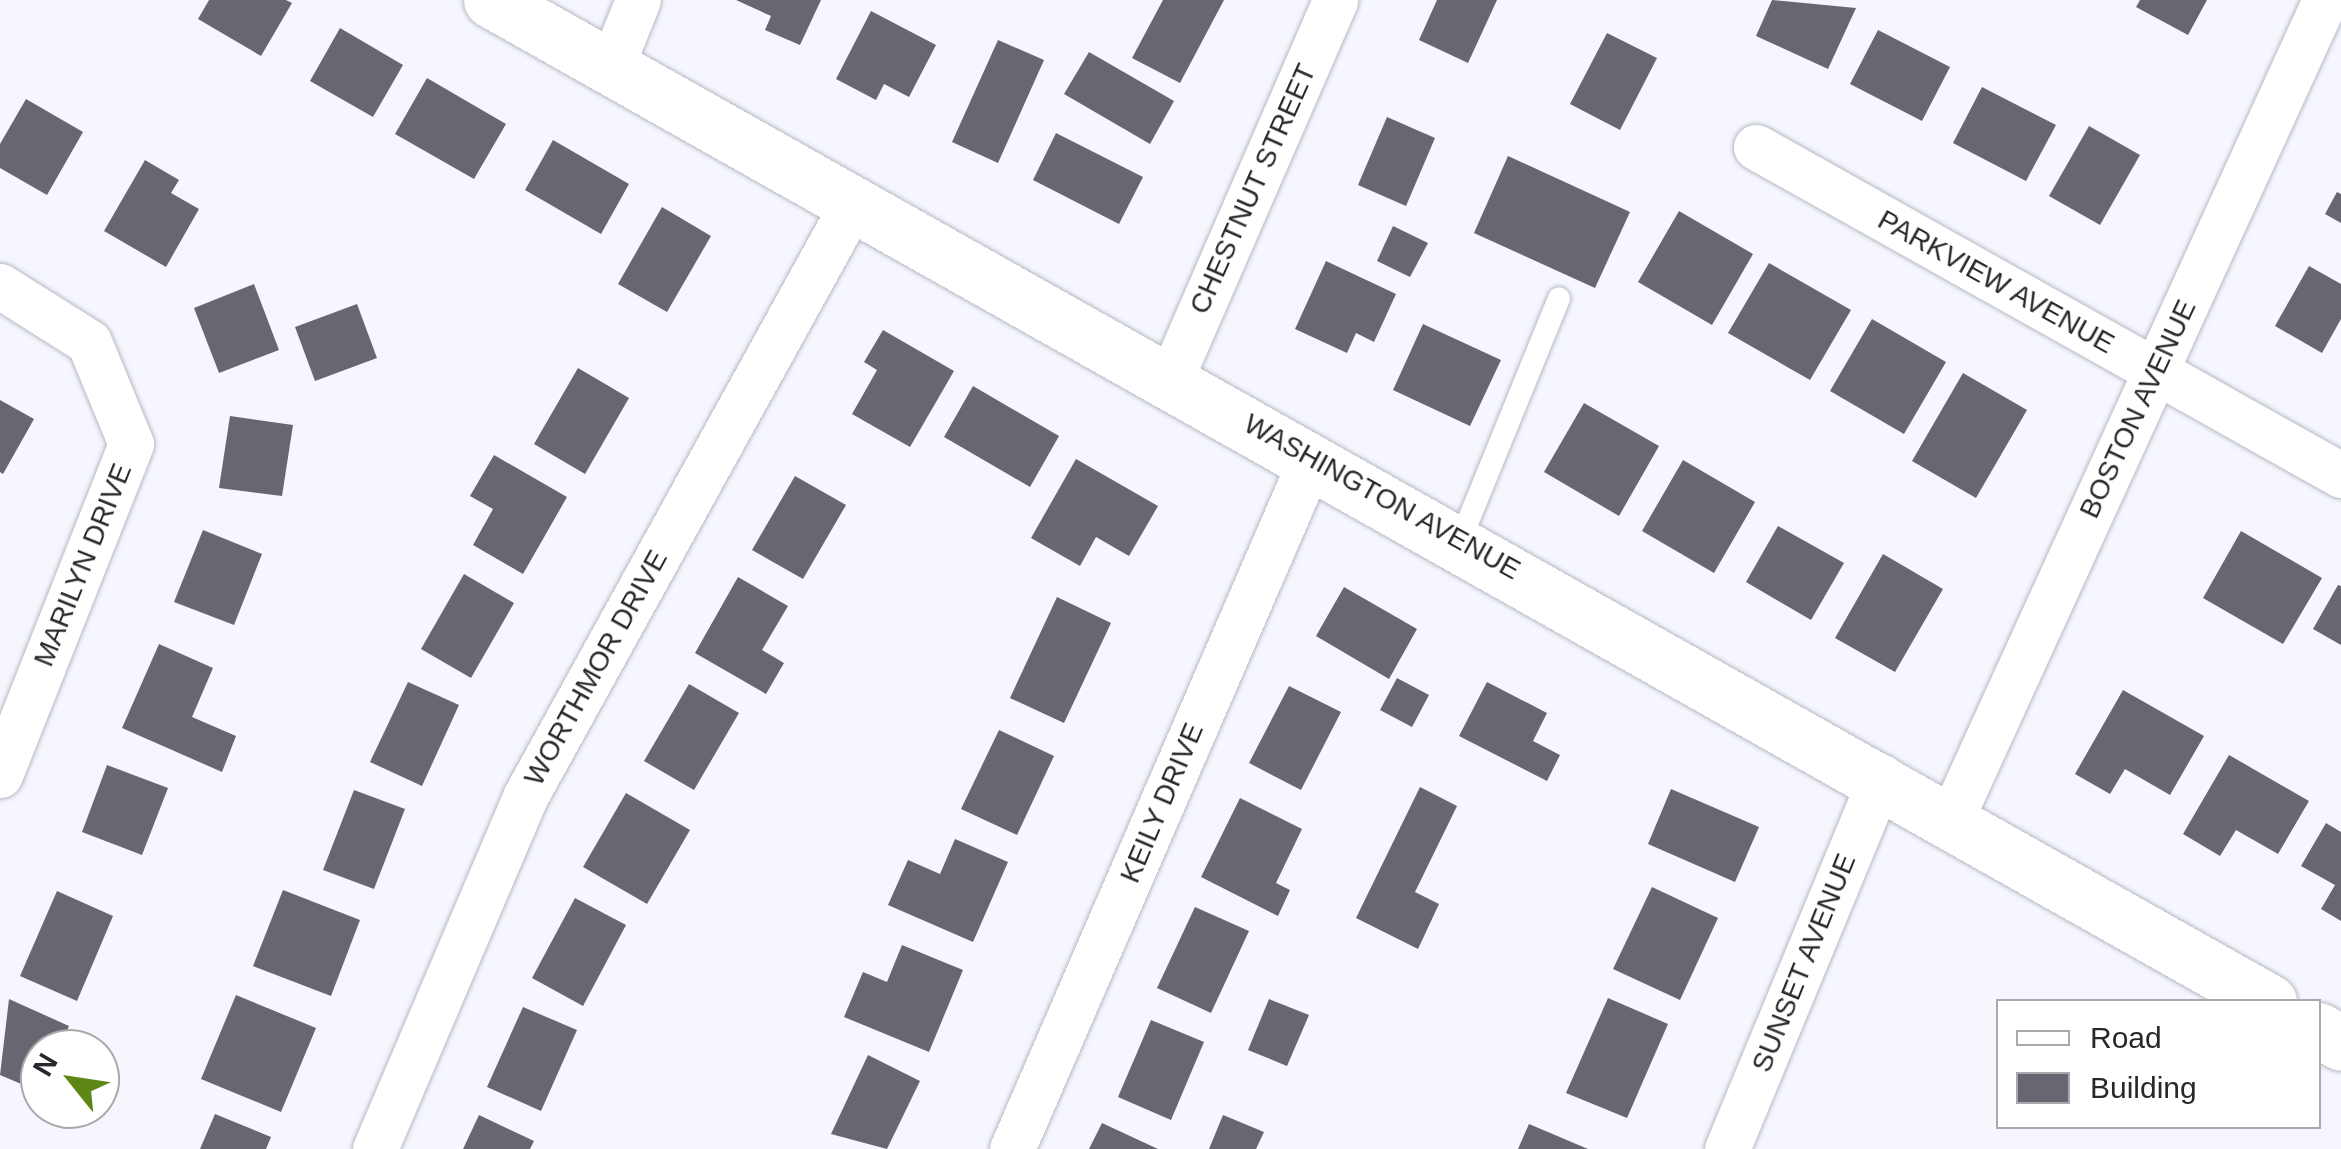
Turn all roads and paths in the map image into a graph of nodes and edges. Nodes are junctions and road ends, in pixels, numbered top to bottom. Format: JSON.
{"nodes":[{"id":1,"x":491,"y":0,"type":"edge"},
{"id":2,"x":638,"y":0,"type":"edge"},
{"id":3,"x":1336,"y":0,"type":"edge"},
{"id":4,"x":2325,"y":0,"type":"edge"},
{"id":5,"x":611,"y":67,"type":"junction"},
{"id":6,"x":1756,"y":146,"type":"dead end"},
{"id":7,"x":853,"y":203,"type":"junction"},
{"id":8,"x":0,"y":286,"type":"edge"},
{"id":9,"x":1560,"y":298,"type":"dead end"},
{"id":10,"x":2156,"y":371,"type":"junction"},
{"id":11,"x":1171,"y":378,"type":"junction"},
{"id":12,"x":1312,"y":457,"type":"junction"},
{"id":13,"x":2341,"y":475,"type":"edge"},
{"id":14,"x":1460,"y":541,"type":"junction"},
{"id":15,"x":0,"y":775,"type":"edge"},
{"id":16,"x":1881,"y":777,"type":"junction"},
{"id":17,"x":1950,"y":819,"type":"junction"},
{"id":18,"x":2264,"y":999,"type":"edge"},
{"id":19,"x":375,"y":1149,"type":"edge"},
{"id":20,"x":1012,"y":1149,"type":"edge"},
{"id":21,"x":1728,"y":1149,"type":"edge"}],
"edges":[{"from":1,"to":5,"type":"street","name":"WASHINGTON AVENUE"},
{"from":2,"to":5,"type":"street"},
{"from":3,"to":11,"type":"street","name":"CHESTNUT STREET"},
{"from":4,"to":10,"type":"street","name":"BOSTON AVENUE"},
{"from":5,"to":7,"type":"street","name":"WASHINGTON AVENUE"},
{"from":6,"to":10,"type":"street","name":"PARKVIEW AVENUE"},
{"from":7,"to":11,"type":"street","name":"WASHINGTON AVENUE"},
{"from":7,"to":19,"type":"street","name":"WORTHMOR DRIVE"},
{"from":8,"to":15,"type":"street","name":"MARILYN DRIVE"},
{"from":9,"to":14,"type":"lane"},
{"from":10,"to":13,"type":"street","name":"PARKVIEW AVENUE"},
{"from":10,"to":17,"type":"street","name":"BOSTON AVENUE"},
{"from":11,"to":12,"type":"street","name":"WASHINGTON AVENUE"},
{"from":12,"to":14,"type":"street","name":"WASHINGTON AVENUE"},
{"from":12,"to":20,"type":"street","name":"KEILY DRIVE"},
{"from":14,"to":16,"type":"street","name":"WASHINGTON AVENUE"},
{"from":16,"to":17,"type":"street","name":"WASHINGTON AVENUE"},
{"from":16,"to":21,"type":"street","name":"SUNSET AVENUE"},
{"from":17,"to":18,"type":"street","name":"WASHINGTON AVENUE"}]}
